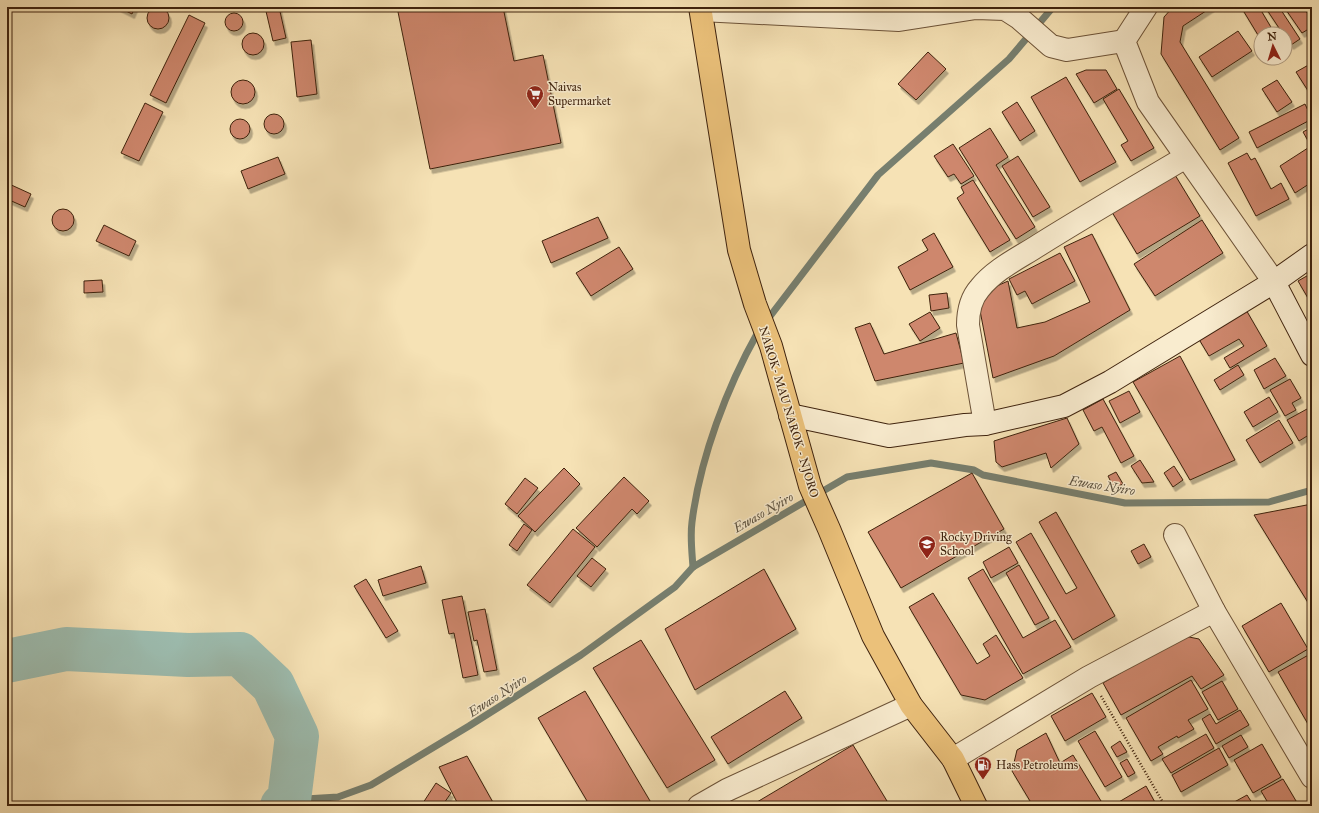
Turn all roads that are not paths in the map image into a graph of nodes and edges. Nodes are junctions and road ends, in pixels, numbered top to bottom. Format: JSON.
{"nodes":[{"id":1,"x":1146,"y":7,"type":"edge"},
{"id":2,"x":701,"y":8,"type":"edge"},
{"id":3,"x":1124,"y":41,"type":"junction"},
{"id":4,"x":1186,"y":157,"type":"junction"},
{"id":5,"x":1312,"y":256,"type":"edge"},
{"id":6,"x":1274,"y":282,"type":"junction"},
{"id":7,"x":1312,"y":355,"type":"edge"},
{"id":8,"x":790,"y":415,"type":"junction"},
{"id":9,"x":985,"y":424,"type":"junction"},
{"id":10,"x":1175,"y":535,"type":"dead end"},
{"id":11,"x":1214,"y":611,"type":"junction"},
{"id":12,"x":911,"y":705,"type":"junction"},
{"id":13,"x":953,"y":759,"type":"junction"},
{"id":14,"x":1312,"y":776,"type":"edge"},
{"id":15,"x":699,"y":806,"type":"edge"},
{"id":16,"x":976,"y":806,"type":"edge"}],
"edges":[{"from":1,"to":3,"type":"street"},
{"from":2,"to":3,"type":"street"},
{"from":2,"to":8,"type":"highway","name":"NAROK- MAU NAROK - NJORO"},
{"from":3,"to":4,"type":"street"},
{"from":4,"to":6,"type":"street"},
{"from":4,"to":9,"type":"street"},
{"from":5,"to":6,"type":"street"},
{"from":6,"to":7,"type":"street"},
{"from":6,"to":9,"type":"street"},
{"from":8,"to":9,"type":"street"},
{"from":8,"to":12,"type":"highway","name":"NAROK- MAU NAROK - NJORO"},
{"from":10,"to":11,"type":"street"},
{"from":11,"to":13,"type":"street"},
{"from":11,"to":14,"type":"street"},
{"from":12,"to":13,"type":"highway","name":"NAROK- MAU NAROK - NJORO"},
{"from":12,"to":15,"type":"street"},
{"from":13,"to":16,"type":"highway","name":"NAROK- MAU NAROK - NJORO"}]}
